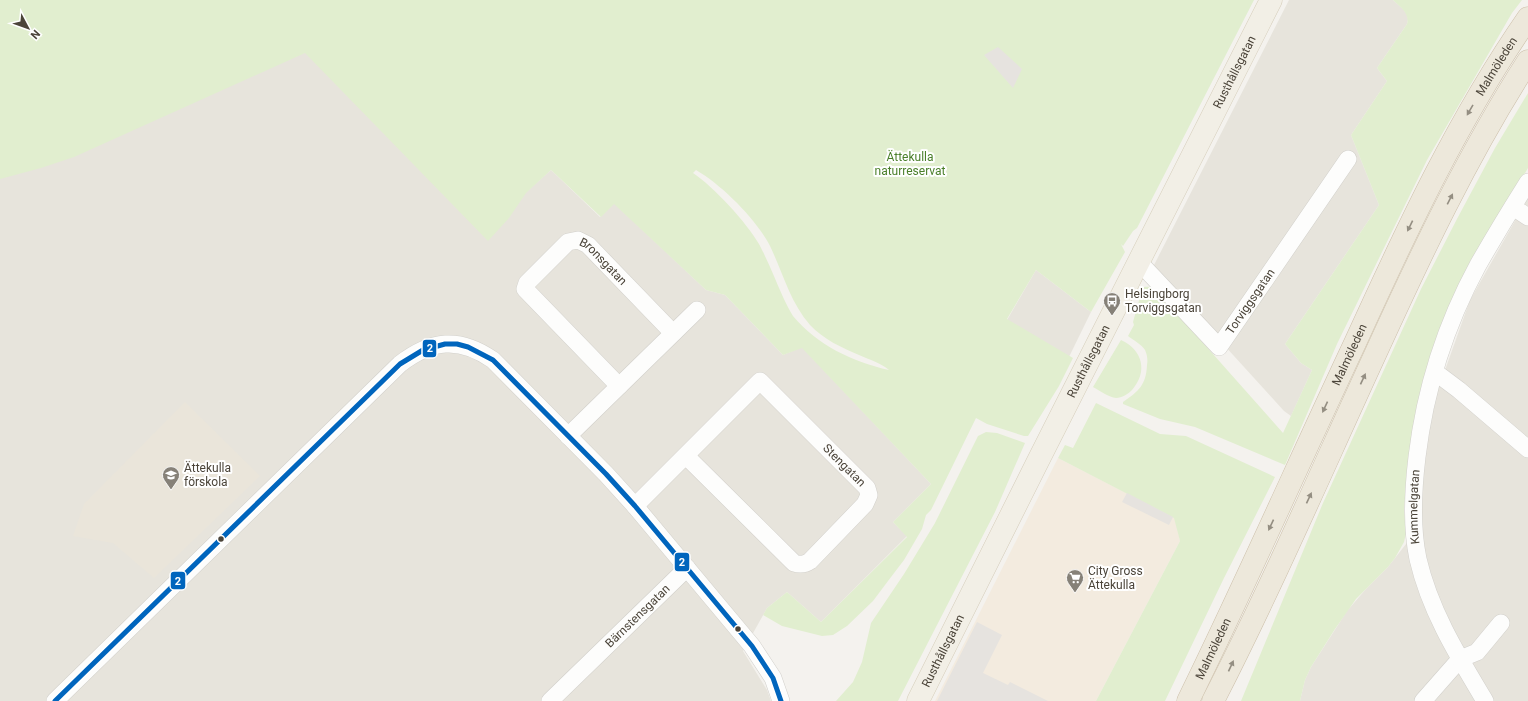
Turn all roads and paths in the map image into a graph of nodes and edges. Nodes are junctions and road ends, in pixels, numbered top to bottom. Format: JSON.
{"nodes":[{"id":1,"x":1271,"y":0,"type":"edge"},
{"id":2,"x":1528,"y":18,"type":"edge"},
{"id":3,"x":1528,"y":61,"type":"edge"},
{"id":4,"x":1348,"y":159,"type":"dead end"},
{"id":5,"x":1528,"y":182,"type":"edge"},
{"id":6,"x":1513,"y":207,"type":"junction"},
{"id":7,"x":1528,"y":217,"type":"edge"},
{"id":8,"x":1139,"y":262,"type":"junction"},
{"id":9,"x":697,"y":310,"type":"dead end"},
{"id":10,"x":673,"y":333,"type":"junction"},
{"id":11,"x":1435,"y":372,"type":"junction"},
{"id":12,"x":619,"y":386,"type":"junction"},
{"id":13,"x":568,"y":436,"type":"junction"},
{"id":14,"x":1528,"y":448,"type":"edge"},
{"id":15,"x":686,"y":456,"type":"junction"},
{"id":16,"x":635,"y":506,"type":"junction"},
{"id":17,"x":687,"y":568,"type":"junction"},
{"id":18,"x":1502,"y":623,"type":"dead end"},
{"id":19,"x":1460,"y":659,"type":"junction"},
{"id":20,"x":55,"y":701,"type":"edge"},
{"id":21,"x":550,"y":701,"type":"edge"},
{"id":22,"x":781,"y":701,"type":"edge"},
{"id":23,"x":918,"y":701,"type":"edge"},
{"id":24,"x":1188,"y":701,"type":"edge"},
{"id":25,"x":1213,"y":701,"type":"edge"},
{"id":26,"x":1423,"y":701,"type":"edge"},
{"id":27,"x":1485,"y":701,"type":"edge"}],
"edges":[{"from":1,"to":8,"type":"main road","name":"Rusthållsgatan"},
{"from":2,"to":24,"type":"highway","name":"Malmöleden","one_way":true},
{"from":25,"to":3,"type":"highway","name":"Malmöleden","one_way":true},
{"from":4,"to":8,"type":"street","name":"Torviggsgatan"},
{"from":5,"to":6,"type":"street","name":"Kummelgatan"},
{"from":6,"to":7,"type":"street"},
{"from":6,"to":11,"type":"street","name":"Kummelgatan"},
{"from":8,"to":23,"type":"main road","name":"Rusthållsgatan"},
{"from":9,"to":10,"type":"street"},
{"from":10,"to":12,"type":"street"},
{"from":10,"to":12,"type":"street","name":"Bronsgatan"},
{"from":11,"to":14,"type":"street"},
{"from":11,"to":19,"type":"street","name":"Kummelgatan"},
{"from":12,"to":13,"type":"street"},
{"from":13,"to":16,"type":"street"},
{"from":13,"to":20,"type":"street"},
{"from":15,"to":15,"type":"street","name":"Stengatan"},
{"from":15,"to":16,"type":"street","name":"Stengatan"},
{"from":16,"to":17,"type":"street"},
{"from":17,"to":21,"type":"street","name":"Bärnstensgatan"},
{"from":17,"to":22,"type":"street"},
{"from":18,"to":19,"type":"street"},
{"from":19,"to":26,"type":"street"},
{"from":19,"to":27,"type":"street","name":"Kummelgatan"}]}
